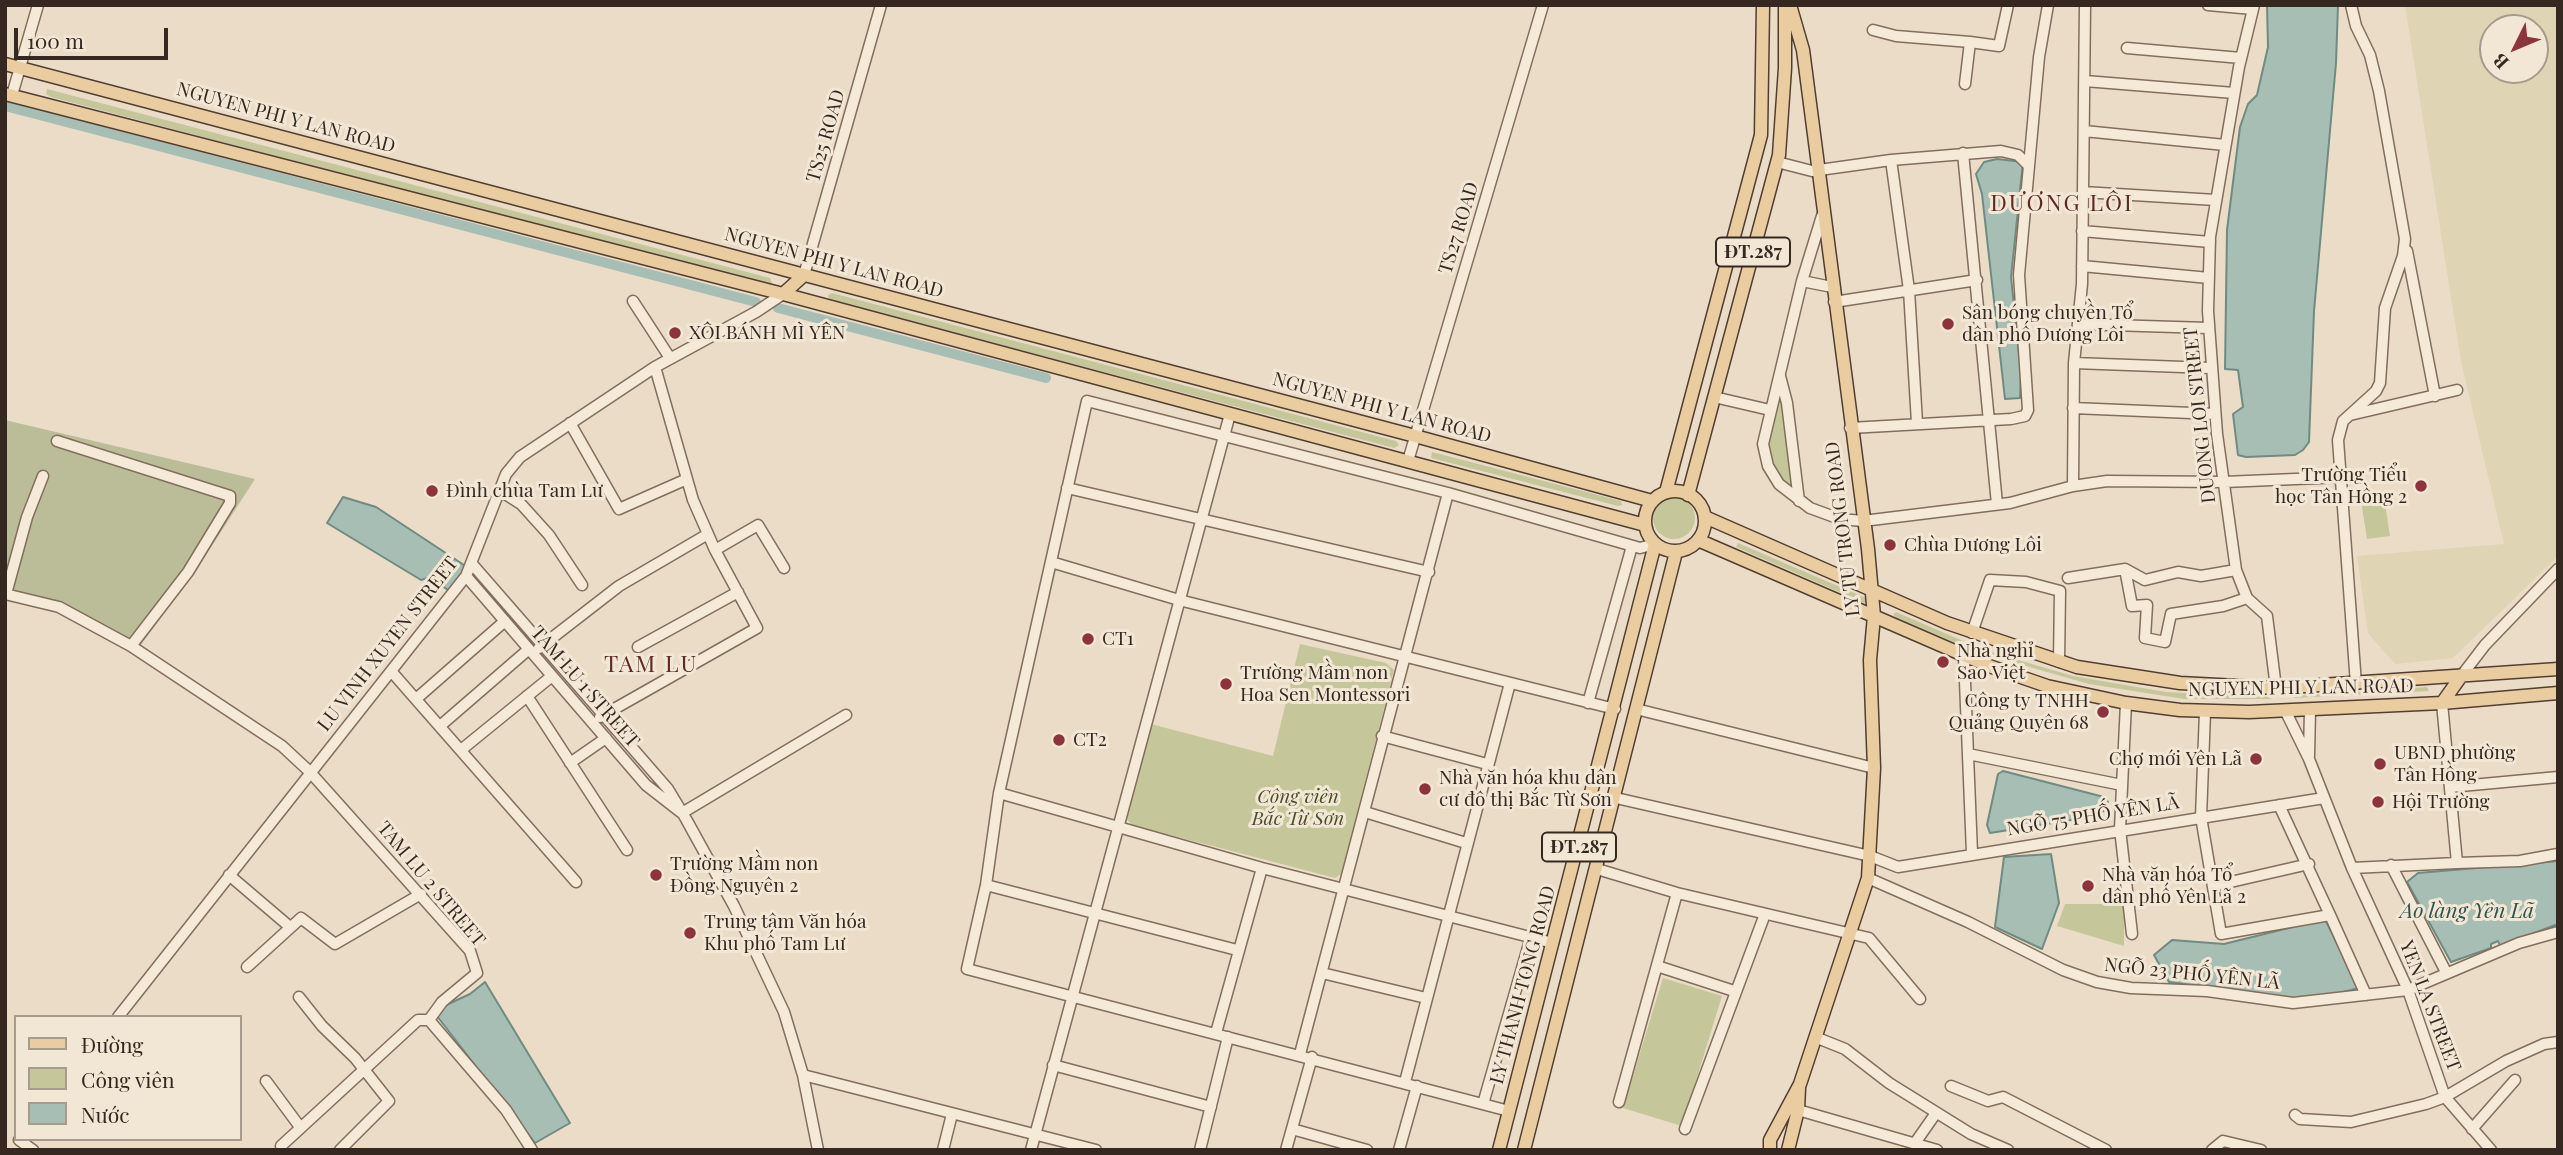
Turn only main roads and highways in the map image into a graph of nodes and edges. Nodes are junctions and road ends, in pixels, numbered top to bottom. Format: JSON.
{"nodes":[{"id":1,"x":1763,"y":5,"type":"edge"},
{"id":2,"x":1787,"y":5,"type":"edge"},
{"id":3,"x":5,"y":64,"type":"edge"},
{"id":4,"x":9,"y":95,"type":"edge"},
{"id":5,"x":804,"y":275,"type":"junction"},
{"id":6,"x":783,"y":294,"type":"junction"},
{"id":7,"x":1666,"y":492,"type":"junction"},
{"id":8,"x":1688,"y":495,"type":"junction"},
{"id":9,"x":1652,"y":502,"type":"junction"},
{"id":10,"x":1704,"y":517,"type":"junction"},
{"id":11,"x":1645,"y":525,"type":"junction"},
{"id":12,"x":1698,"y":540,"type":"junction"},
{"id":13,"x":1655,"y":544,"type":"junction"},
{"id":14,"x":1676,"y":552,"type":"junction"},
{"id":15,"x":1872,"y":590,"type":"junction"},
{"id":16,"x":1874,"y":616,"type":"junction"},
{"id":17,"x":2558,"y":669,"type":"edge"},
{"id":18,"x":2462,"y":675,"type":"junction"},
{"id":19,"x":2276,"y":688,"type":"junction"},
{"id":20,"x":2558,"y":693,"type":"edge"},
{"id":21,"x":2442,"y":703,"type":"junction"},
{"id":22,"x":2284,"y":710,"type":"junction"},
{"id":23,"x":1583,"y":831,"type":"junction"},
{"id":24,"x":1606,"y":836,"type":"junction"},
{"id":25,"x":1800,"y":1084,"type":"junction"},
{"id":26,"x":1499,"y":1150,"type":"edge"},
{"id":27,"x":1524,"y":1150,"type":"edge"},
{"id":28,"x":1770,"y":1150,"type":"edge"},
{"id":29,"x":1788,"y":1150,"type":"edge"}],
"edges":[{"from":1,"to":7,"type":"main road","number":"ĐT.287"},
{"from":2,"to":8,"type":"main road","number":"ĐT.287"},
{"from":2,"to":15,"type":"main road","name":"LY TU TRONG ROAD"},
{"from":3,"to":5,"type":"main road","name":"NGUYEN PHI Y LAN ROAD"},
{"from":4,"to":6,"type":"main road"},
{"from":5,"to":6,"type":"main road"},
{"from":5,"to":9,"type":"main road","name":"NGUYEN PHI Y LAN ROAD"},
{"from":6,"to":11,"type":"main road"},
{"from":7,"to":8,"type":"main road"},
{"from":7,"to":9,"type":"main road"},
{"from":8,"to":10,"type":"main road"},
{"from":9,"to":11,"type":"main road"},
{"from":10,"to":12,"type":"main road"},
{"from":10,"to":15,"type":"main road","name":"NGUYEN PHI Y LAN ROAD"},
{"from":11,"to":13,"type":"main road"},
{"from":12,"to":14,"type":"main road"},
{"from":12,"to":16,"type":"main road","name":"NGUYEN PHI Y LAN ROAD"},
{"from":13,"to":14,"type":"main road"},
{"from":13,"to":23,"type":"main road","name":"LY THANH TONG ROAD","number":"ĐT.287"},
{"from":14,"to":24,"type":"main road","number":"ĐT.287"},
{"from":15,"to":16,"type":"main road","name":"LY TU TRONG ROAD"},
{"from":15,"to":19,"type":"main road","name":"NGUYEN PHI Y LAN ROAD"},
{"from":16,"to":22,"type":"main road","name":"NGUYEN PHI Y LAN ROAD"},
{"from":16,"to":25,"type":"main road","name":"LY TU TRONG ROAD"},
{"from":17,"to":18,"type":"main road","name":"NGUYEN PHI Y LAN ROAD"},
{"from":18,"to":19,"type":"main road","name":"NGUYEN PHI Y LAN ROAD"},
{"from":18,"to":21,"type":"main road"},
{"from":19,"to":22,"type":"main road"},
{"from":20,"to":21,"type":"main road","name":"NGUYEN PHI Y LAN ROAD"},
{"from":21,"to":22,"type":"main road","name":"NGUYEN PHI Y LAN ROAD"},
{"from":23,"to":24,"type":"main road"},
{"from":23,"to":26,"type":"main road","name":"LY THANH TONG ROAD","number":"ĐT.287"},
{"from":24,"to":27,"type":"main road","number":"ĐT.287"},
{"from":25,"to":28,"type":"main road","name":"LY TU TRONG ROAD"},
{"from":25,"to":29,"type":"main road","name":"LY TU TRONG ROAD"}]}
